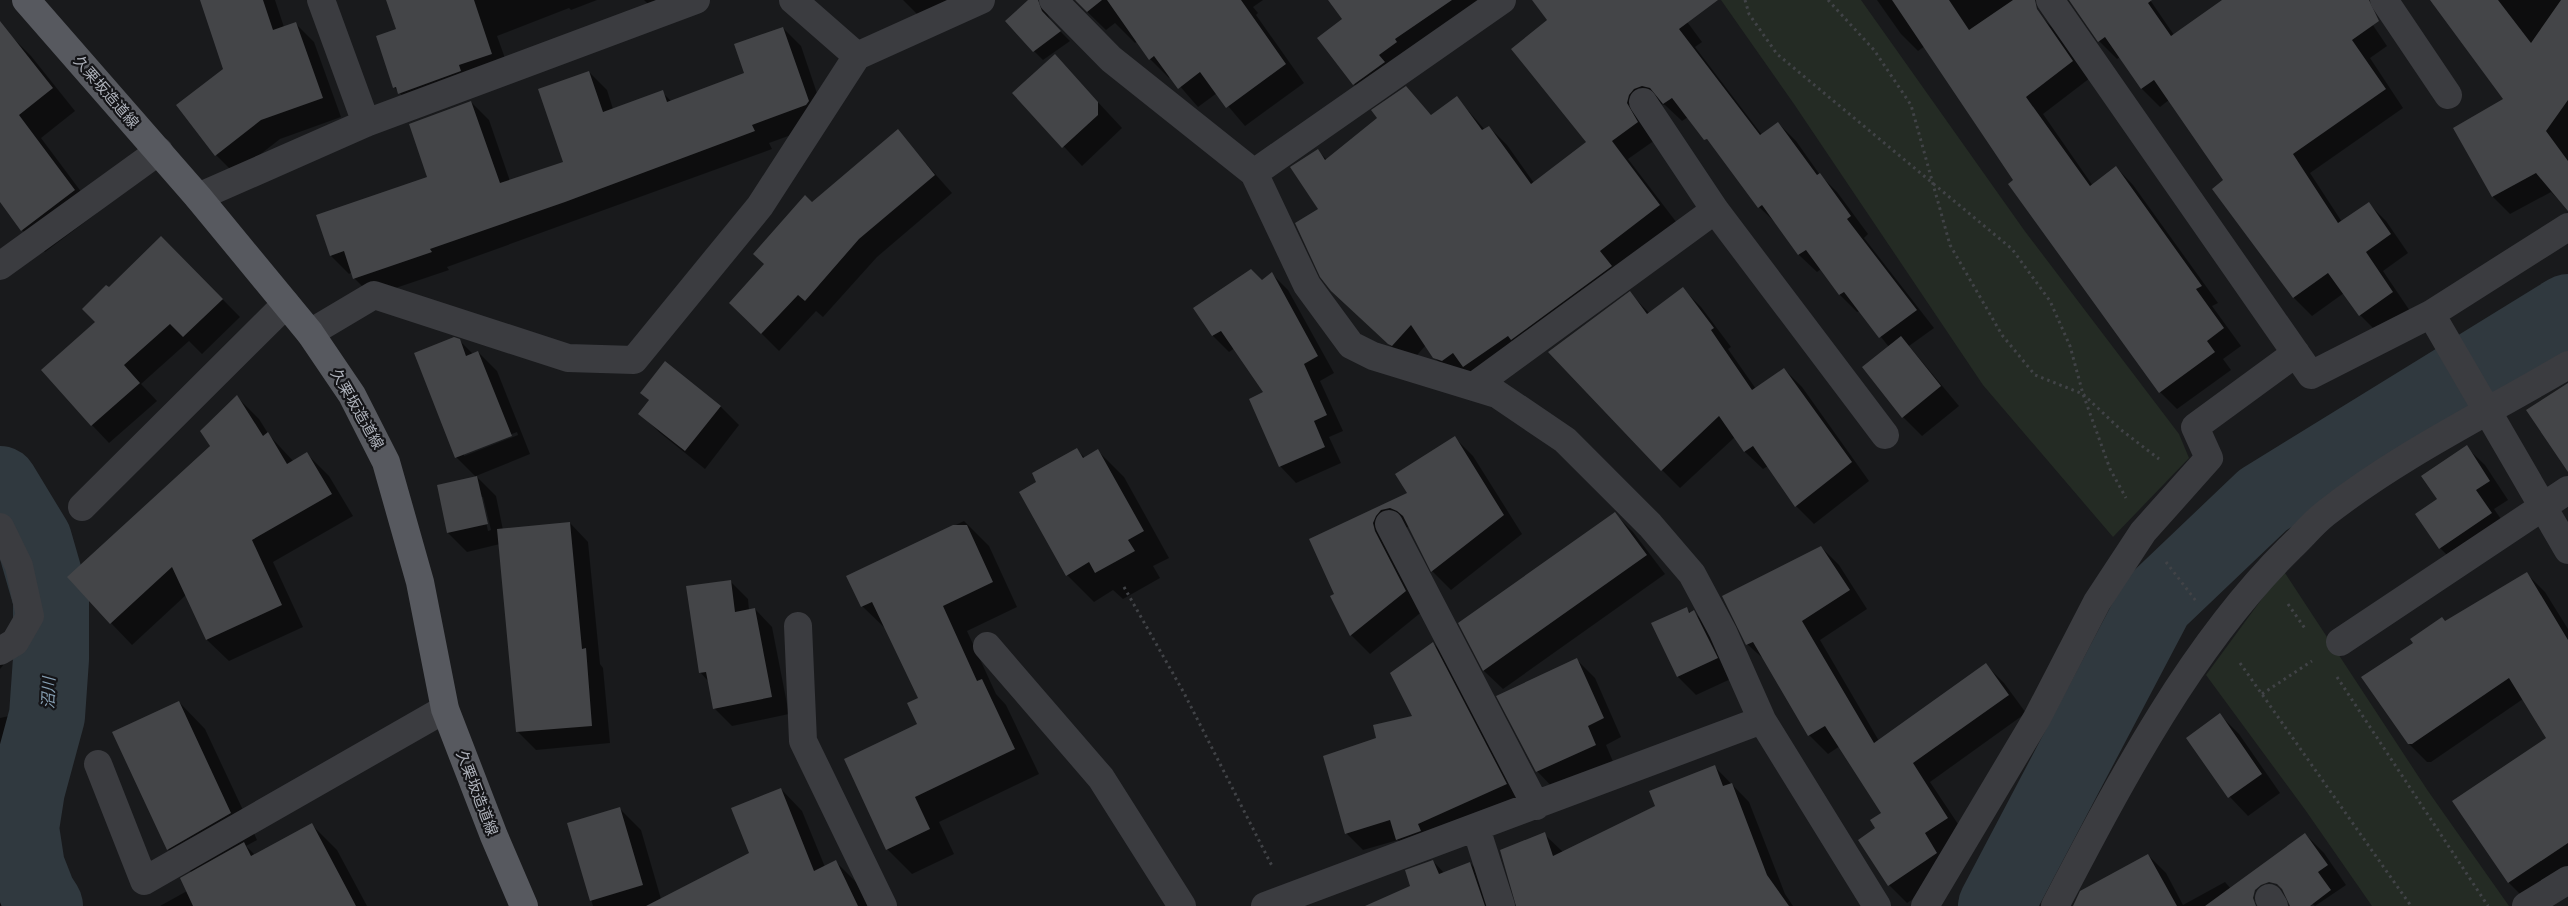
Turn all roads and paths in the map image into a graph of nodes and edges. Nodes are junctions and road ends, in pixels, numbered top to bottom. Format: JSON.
{"nodes":[{"id":1,"x":26,"y":0,"type":"edge"},
{"id":2,"x":321,"y":0,"type":"edge"},
{"id":3,"x":696,"y":0,"type":"edge"},
{"id":4,"x":793,"y":0,"type":"edge"},
{"id":5,"x":981,"y":0,"type":"edge"},
{"id":6,"x":1053,"y":0,"type":"edge"},
{"id":7,"x":1502,"y":0,"type":"edge"},
{"id":8,"x":1745,"y":0,"type":"edge"},
{"id":9,"x":1828,"y":0,"type":"edge"},
{"id":10,"x":2050,"y":0,"type":"edge"},
{"id":11,"x":2384,"y":0,"type":"edge"},
{"id":12,"x":857,"y":56,"type":"junction"},
{"id":13,"x":2448,"y":95,"type":"dead end"},
{"id":14,"x":1643,"y":102,"type":"dead end"},
{"id":15,"x":366,"y":123,"type":"junction"},
{"id":16,"x":158,"y":151,"type":"junction"},
{"id":17,"x":1254,"y":173,"type":"junction"},
{"id":18,"x":1933,"y":183,"type":"junction"},
{"id":19,"x":198,"y":197,"type":"junction"},
{"id":20,"x":1715,"y":210,"type":"junction"},
{"id":21,"x":2568,"y":227,"type":"edge"},
{"id":22,"x":0,"y":266,"type":"edge"},
{"id":23,"x":286,"y":304,"type":"junction"},
{"id":24,"x":2436,"y":322,"type":"junction"},
{"id":25,"x":310,"y":333,"type":"junction"},
{"id":26,"x":2296,"y":353,"type":"junction"},
{"id":27,"x":2568,"y":364,"type":"edge"},
{"id":28,"x":1474,"y":386,"type":"junction"},
{"id":29,"x":2083,"y":394,"type":"junction"},
{"id":30,"x":2484,"y":408,"type":"junction"},
{"id":31,"x":1885,"y":435,"type":"dead end"},
{"id":32,"x":2188,"y":480,"type":"junction"},
{"id":33,"x":2568,"y":490,"type":"edge"},
{"id":34,"x":82,"y":507,"type":"dead end"},
{"id":35,"x":2542,"y":507,"type":"junction"},
{"id":36,"x":1389,"y":524,"type":"dead end"},
{"id":37,"x":0,"y":527,"type":"edge"},
{"id":38,"x":2144,"y":532,"type":"junction"},
{"id":39,"x":2568,"y":550,"type":"edge"},
{"id":40,"x":2165,"y":561,"type":"dead end"},
{"id":41,"x":2267,"y":571,"type":"junction"},
{"id":42,"x":1124,"y":587,"type":"dead end"},
{"id":43,"x":798,"y":626,"type":"dead end"},
{"id":44,"x":2216,"y":627,"type":"junction"},
{"id":45,"x":987,"y":646,"type":"dead end"},
{"id":46,"x":2330,"y":648,"type":"junction"},
{"id":47,"x":0,"y":652,"type":"edge"},
{"id":48,"x":2262,"y":694,"type":"junction"},
{"id":49,"x":445,"y":709,"type":"junction"},
{"id":50,"x":1762,"y":720,"type":"junction"},
{"id":51,"x":98,"y":764,"type":"dead end"},
{"id":52,"x":1536,"y":806,"type":"junction"},
{"id":53,"x":1476,"y":828,"type":"junction"},
{"id":54,"x":2568,"y":880,"type":"edge"},
{"id":55,"x":1277,"y":902,"type":"edge"},
{"id":56,"x":524,"y":906,"type":"edge"},
{"id":57,"x":883,"y":906,"type":"edge"},
{"id":58,"x":1182,"y":906,"type":"edge"},
{"id":59,"x":1501,"y":906,"type":"edge"},
{"id":60,"x":1877,"y":906,"type":"edge"},
{"id":61,"x":1926,"y":906,"type":"edge"},
{"id":62,"x":2055,"y":906,"type":"edge"},
{"id":63,"x":2411,"y":906,"type":"edge"},
{"id":64,"x":2488,"y":906,"type":"edge"},
{"id":65,"x":2526,"y":906,"type":"edge"}],
"edges":[{"from":1,"to":16,"type":"main road","name":"久栗坂造道線"},
{"from":2,"to":15,"type":"street"},
{"from":3,"to":15,"type":"street"},
{"from":4,"to":12,"type":"street"},
{"from":5,"to":12,"type":"street"},
{"from":6,"to":17,"type":"street"},
{"from":7,"to":17,"type":"street"},
{"from":8,"to":18,"type":"path"},
{"from":9,"to":18,"type":"path"},
{"from":10,"to":26,"type":"street"},
{"from":11,"to":13,"type":"street"},
{"from":12,"to":25,"type":"street"},
{"from":14,"to":20,"type":"street"},
{"from":15,"to":19,"type":"street"},
{"from":16,"to":19,"type":"main road","name":"久栗坂造道線"},
{"from":16,"to":22,"type":"street"},
{"from":17,"to":28,"type":"street"},
{"from":18,"to":29,"type":"path"},
{"from":18,"to":29,"type":"path"},
{"from":19,"to":23,"type":"main road","name":"久栗坂造道線"},
{"from":20,"to":28,"type":"street"},
{"from":20,"to":31,"type":"street"},
{"from":21,"to":24,"type":"street"},
{"from":23,"to":25,"type":"main road","name":"久栗坂造道線"},
{"from":23,"to":34,"type":"street"},
{"from":24,"to":26,"type":"street"},
{"from":24,"to":30,"type":"street"},
{"from":25,"to":49,"type":"main road","name":"久栗坂造道線"},
{"from":26,"to":32,"type":"street"},
{"from":27,"to":30,"type":"street"},
{"from":28,"to":50,"type":"street"},
{"from":29,"to":32,"type":"path"},
{"from":29,"to":38,"type":"path"},
{"from":30,"to":35,"type":"street"},
{"from":30,"to":41,"type":"street"},
{"from":32,"to":38,"type":"street"},
{"from":33,"to":35,"type":"street"},
{"from":35,"to":39,"type":"street"},
{"from":35,"to":46,"type":"street"},
{"from":36,"to":52,"type":"street"},
{"from":37,"to":47,"type":"street"},
{"from":38,"to":61,"type":"street"},
{"from":40,"to":44,"type":"path"},
{"from":41,"to":44,"type":"street"},
{"from":41,"to":46,"type":"path"},
{"from":42,"to":55,"type":"path"},
{"from":43,"to":57,"type":"street"},
{"from":44,"to":48,"type":"path"},
{"from":44,"to":62,"type":"street"},
{"from":45,"to":58,"type":"street"},
{"from":46,"to":48,"type":"path"},
{"from":46,"to":64,"type":"path"},
{"from":48,"to":63,"type":"path"},
{"from":49,"to":51,"type":"street"},
{"from":49,"to":56,"type":"main road","name":"久栗坂造道線"},
{"from":50,"to":52,"type":"street"},
{"from":50,"to":60,"type":"street"},
{"from":52,"to":53,"type":"street"},
{"from":53,"to":55,"type":"street"},
{"from":53,"to":59,"type":"street"},
{"from":54,"to":65,"type":"street"}]}
